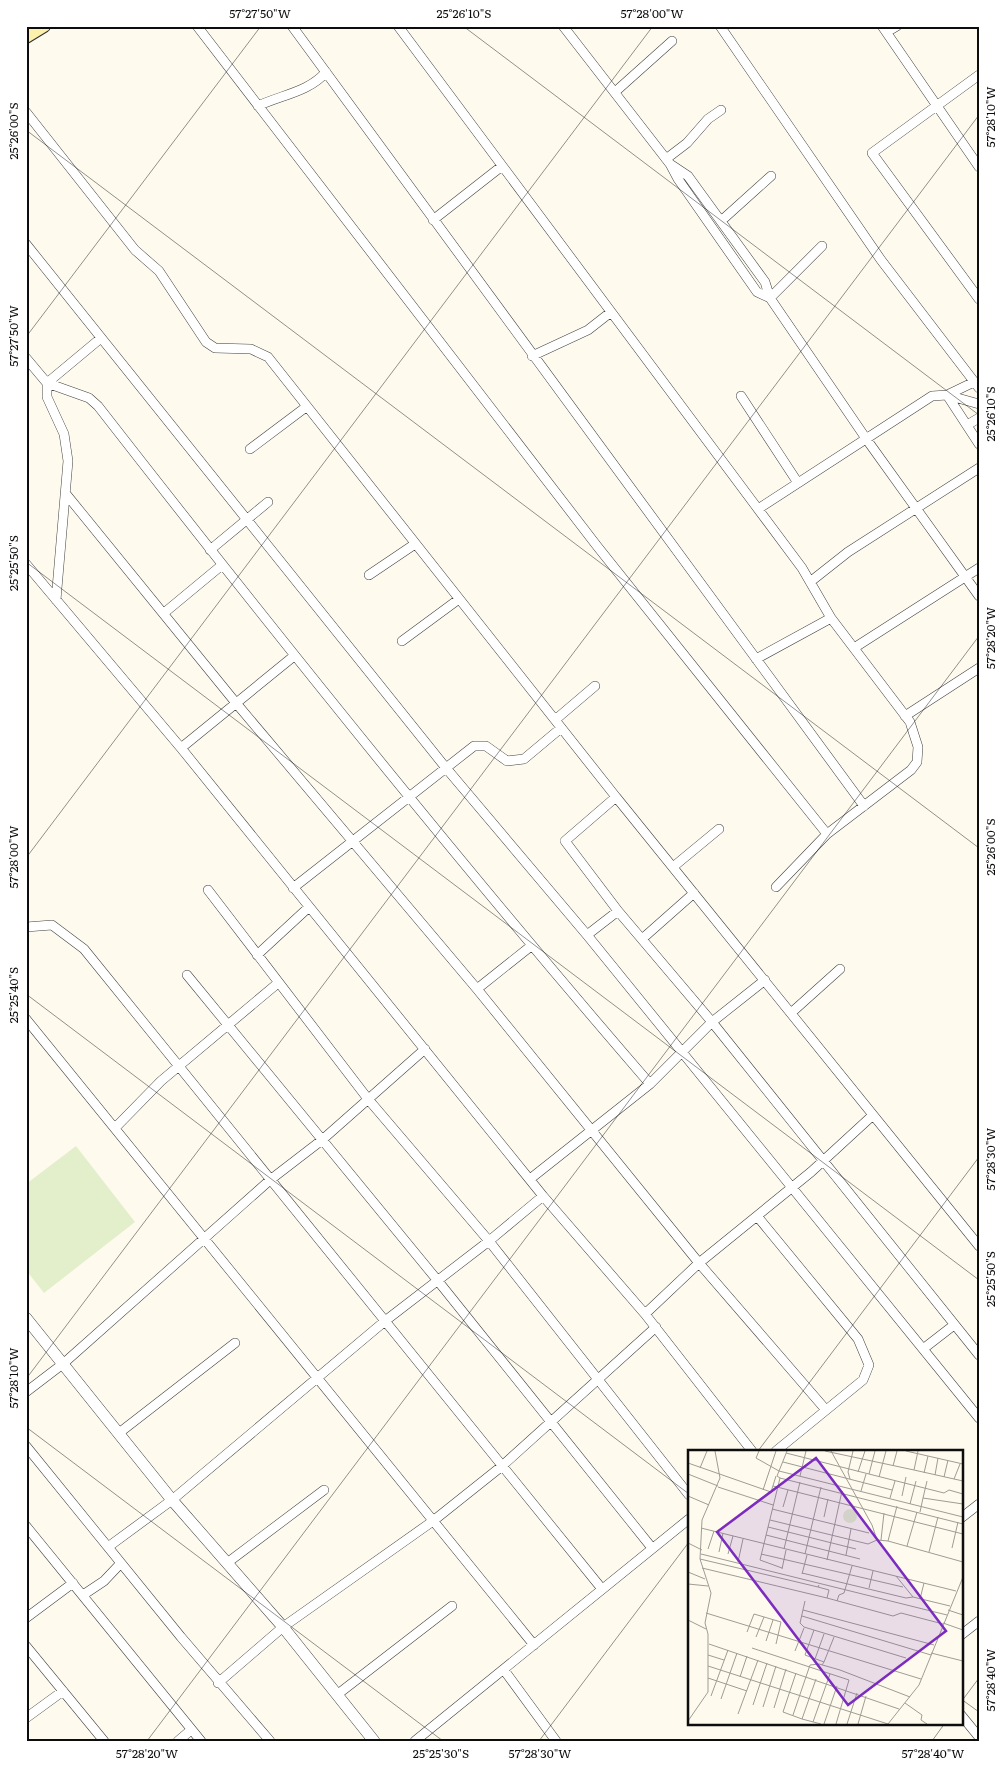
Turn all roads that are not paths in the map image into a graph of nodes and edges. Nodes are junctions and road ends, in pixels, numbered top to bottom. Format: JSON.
{"nodes":[{"id":1,"x":44,"y":26,"type":"edge"},
{"id":2,"x":197,"y":26,"type":"edge"},
{"id":3,"x":292,"y":26,"type":"edge"},
{"id":4,"x":398,"y":26,"type":"edge"},
{"id":5,"x":563,"y":26,"type":"edge"},
{"id":6,"x":720,"y":26,"type":"edge"},
{"id":7,"x":897,"y":26,"type":"edge"},
{"id":8,"x":884,"y":29,"type":"edge"},
{"id":9,"x":26,"y":37,"type":"edge"},
{"id":10,"x":672,"y":41,"type":"dead end"},
{"id":11,"x":326,"y":72,"type":"junction"},
{"id":12,"x":979,"y":75,"type":"edge"},
{"id":13,"x":614,"y":92,"type":"junction"},
{"id":14,"x":258,"y":106,"type":"junction"},
{"id":15,"x":937,"y":106,"type":"junction"},
{"id":16,"x":721,"y":110,"type":"dead end"},
{"id":17,"x":26,"y":112,"type":"edge"},
{"id":18,"x":668,"y":161,"type":"junction"},
{"id":19,"x":502,"y":166,"type":"junction"},
{"id":20,"x":979,"y":166,"type":"edge"},
{"id":21,"x":771,"y":176,"type":"dead end"},
{"id":22,"x":433,"y":220,"type":"junction"},
{"id":23,"x":721,"y":221,"type":"junction"},
{"id":24,"x":26,"y":244,"type":"edge"},
{"id":25,"x":822,"y":246,"type":"dead end"},
{"id":26,"x":975,"y":286,"type":"edge"},
{"id":27,"x":770,"y":298,"type":"junction"},
{"id":28,"x":979,"y":299,"type":"edge"},
{"id":29,"x":611,"y":312,"type":"junction"},
{"id":30,"x":101,"y":338,"type":"junction"},
{"id":31,"x":532,"y":356,"type":"junction"},
{"id":32,"x":26,"y":358,"type":"edge"},
{"id":33,"x":47,"y":383,"type":"junction"},
{"id":34,"x":976,"y":385,"type":"edge"},
{"id":35,"x":947,"y":395,"type":"junction"},
{"id":36,"x":741,"y":396,"type":"dead end"},
{"id":37,"x":979,"y":404,"type":"edge"},
{"id":38,"x":306,"y":406,"type":"junction"},
{"id":39,"x":979,"y":418,"type":"edge"},
{"id":40,"x":967,"y":426,"type":"junction"},
{"id":41,"x":866,"y":440,"type":"junction"},
{"id":42,"x":979,"y":444,"type":"edge"},
{"id":43,"x":250,"y":449,"type":"dead end"},
{"id":44,"x":979,"y":468,"type":"edge"},
{"id":45,"x":798,"y":483,"type":"junction"},
{"id":46,"x":66,"y":494,"type":"junction"},
{"id":47,"x":268,"y":502,"type":"dead end"},
{"id":48,"x":915,"y":508,"type":"junction"},
{"id":49,"x":758,"y":509,"type":"junction"},
{"id":50,"x":247,"y":520,"type":"junction"},
{"id":51,"x":415,"y":544,"type":"junction"},
{"id":52,"x":210,"y":550,"type":"junction"},
{"id":53,"x":26,"y":564,"type":"edge"},
{"id":54,"x":222,"y":565,"type":"junction"},
{"id":55,"x":979,"y":568,"type":"edge"},
{"id":56,"x":369,"y":575,"type":"dead end"},
{"id":57,"x":965,"y":577,"type":"junction"},
{"id":58,"x":810,"y":582,"type":"junction"},
{"id":59,"x":979,"y":596,"type":"edge"},
{"id":60,"x":459,"y":599,"type":"junction"},
{"id":61,"x":56,"y":600,"type":"junction"},
{"id":62,"x":164,"y":613,"type":"junction"},
{"id":63,"x":831,"y":618,"type":"junction"},
{"id":64,"x":402,"y":641,"type":"dead end"},
{"id":65,"x":854,"y":648,"type":"junction"},
{"id":66,"x":294,"y":656,"type":"junction"},
{"id":67,"x":756,"y":659,"type":"junction"},
{"id":68,"x":979,"y":668,"type":"edge"},
{"id":69,"x":595,"y":686,"type":"dead end"},
{"id":70,"x":236,"y":702,"type":"junction"},
{"id":71,"x":905,"y":716,"type":"junction"},
{"id":72,"x":555,"y":720,"type":"junction"},
{"id":73,"x":561,"y":728,"type":"junction"},
{"id":74,"x":180,"y":748,"type":"junction"},
{"id":75,"x":446,"y":768,"type":"junction"},
{"id":76,"x":409,"y":797,"type":"junction"},
{"id":77,"x":616,"y":797,"type":"junction"},
{"id":78,"x":864,"y":806,"type":"junction"},
{"id":79,"x":719,"y":829,"type":"dead end"},
{"id":80,"x":827,"y":834,"type":"junction"},
{"id":81,"x":352,"y":841,"type":"junction"},
{"id":82,"x":672,"y":867,"type":"junction"},
{"id":83,"x":776,"y":887,"type":"dead end"},
{"id":84,"x":293,"y":888,"type":"junction"},
{"id":85,"x":208,"y":890,"type":"dead end"},
{"id":86,"x":694,"y":894,"type":"junction"},
{"id":87,"x":309,"y":907,"type":"junction"},
{"id":88,"x":618,"y":911,"type":"junction"},
{"id":89,"x":26,"y":927,"type":"edge"},
{"id":90,"x":587,"y":935,"type":"junction"},
{"id":91,"x":642,"y":939,"type":"junction"},
{"id":92,"x":531,"y":946,"type":"junction"},
{"id":93,"x":257,"y":956,"type":"junction"},
{"id":94,"x":840,"y":969,"type":"dead end"},
{"id":95,"x":187,"y":975,"type":"dead end"},
{"id":96,"x":765,"y":980,"type":"junction"},
{"id":97,"x":278,"y":983,"type":"junction"},
{"id":98,"x":477,"y":990,"type":"junction"},
{"id":99,"x":791,"y":1013,"type":"junction"},
{"id":100,"x":26,"y":1018,"type":"edge"},
{"id":101,"x":712,"y":1022,"type":"junction"},
{"id":102,"x":229,"y":1026,"type":"junction"},
{"id":103,"x":425,"y":1049,"type":"junction"},
{"id":104,"x":682,"y":1052,"type":"junction"},
{"id":105,"x":179,"y":1067,"type":"junction"},
{"id":106,"x":650,"y":1084,"type":"junction"},
{"id":107,"x":368,"y":1100,"type":"junction"},
{"id":108,"x":873,"y":1115,"type":"junction"},
{"id":109,"x":115,"y":1128,"type":"junction"},
{"id":110,"x":592,"y":1131,"type":"junction"},
{"id":111,"x":322,"y":1140,"type":"junction"},
{"id":112,"x":821,"y":1160,"type":"junction"},
{"id":113,"x":530,"y":1179,"type":"junction"},
{"id":114,"x":270,"y":1180,"type":"junction"},
{"id":115,"x":792,"y":1187,"type":"junction"},
{"id":116,"x":543,"y":1196,"type":"junction"},
{"id":117,"x":757,"y":1216,"type":"junction"},
{"id":118,"x":204,"y":1238,"type":"junction"},
{"id":119,"x":489,"y":1241,"type":"junction"},
{"id":120,"x":979,"y":1246,"type":"edge"},
{"id":121,"x":699,"y":1263,"type":"junction"},
{"id":122,"x":438,"y":1280,"type":"junction"},
{"id":123,"x":645,"y":1314,"type":"junction"},
{"id":124,"x":26,"y":1318,"type":"edge"},
{"id":125,"x":385,"y":1321,"type":"junction"},
{"id":126,"x":954,"y":1325,"type":"junction"},
{"id":127,"x":656,"y":1327,"type":"junction"},
{"id":128,"x":235,"y":1343,"type":"dead end"},
{"id":129,"x":923,"y":1349,"type":"junction"},
{"id":130,"x":979,"y":1355,"type":"edge"},
{"id":131,"x":64,"y":1363,"type":"junction"},
{"id":132,"x":318,"y":1378,"type":"junction"},
{"id":133,"x":598,"y":1380,"type":"junction"},
{"id":134,"x":26,"y":1392,"type":"edge"},
{"id":135,"x":826,"y":1410,"type":"junction"},
{"id":136,"x":979,"y":1418,"type":"edge"},
{"id":137,"x":550,"y":1423,"type":"junction"},
{"id":138,"x":119,"y":1434,"type":"junction"},
{"id":139,"x":26,"y":1446,"type":"edge"},
{"id":140,"x":751,"y":1450,"type":"edge"},
{"id":141,"x":777,"y":1450,"type":"edge"},
{"id":142,"x":502,"y":1466,"type":"junction"},
{"id":143,"x":324,"y":1490,"type":"dead end"},
{"id":144,"x":688,"y":1494,"type":"edge"},
{"id":145,"x":172,"y":1500,"type":"junction"},
{"id":146,"x":979,"y":1504,"type":"edge"},
{"id":147,"x":962,"y":1517,"type":"edge"},
{"id":148,"x":688,"y":1520,"type":"edge"},
{"id":149,"x":434,"y":1521,"type":"junction"},
{"id":150,"x":26,"y":1526,"type":"edge"},
{"id":151,"x":108,"y":1547,"type":"junction"},
{"id":152,"x":652,"y":1548,"type":"junction"},
{"id":153,"x":121,"y":1563,"type":"junction"},
{"id":154,"x":227,"y":1563,"type":"junction"},
{"id":155,"x":73,"y":1583,"type":"junction"},
{"id":156,"x":602,"y":1589,"type":"junction"},
{"id":157,"x":83,"y":1595,"type":"junction"},
{"id":158,"x":452,"y":1606,"type":"dead end"},
{"id":159,"x":26,"y":1618,"type":"edge"},
{"id":160,"x":979,"y":1621,"type":"edge"},
{"id":161,"x":283,"y":1627,"type":"junction"},
{"id":162,"x":962,"y":1634,"type":"edge"},
{"id":163,"x":534,"y":1645,"type":"junction"},
{"id":164,"x":26,"y":1646,"type":"edge"},
{"id":165,"x":504,"y":1670,"type":"junction"},
{"id":166,"x":218,"y":1682,"type":"junction"},
{"id":167,"x":63,"y":1692,"type":"junction"},
{"id":168,"x":338,"y":1694,"type":"junction"},
{"id":169,"x":962,"y":1716,"type":"edge"},
{"id":170,"x":26,"y":1718,"type":"edge"},
{"id":171,"x":975,"y":1725,"type":"edge"},
{"id":172,"x":191,"y":1730,"type":"junction"},
{"id":173,"x":979,"y":1737,"type":"edge"},
{"id":174,"x":104,"y":1741,"type":"edge"},
{"id":175,"x":178,"y":1741,"type":"edge"},
{"id":176,"x":200,"y":1741,"type":"edge"},
{"id":177,"x":270,"y":1741,"type":"edge"},
{"id":178,"x":374,"y":1741,"type":"edge"},
{"id":179,"x":415,"y":1741,"type":"edge"},
{"id":180,"x":556,"y":1741,"type":"edge"}],
"edges":[{"from":1,"to":9,"type":"main road"},
{"from":2,"to":14,"type":"street"},
{"from":3,"to":11,"type":"street"},
{"from":4,"to":19,"type":"street"},
{"from":5,"to":13,"type":"street"},
{"from":6,"to":34,"type":"street"},
{"from":7,"to":8,"type":"street"},
{"from":8,"to":15,"type":"street"},
{"from":10,"to":13,"type":"street"},
{"from":11,"to":14,"type":"street"},
{"from":11,"to":22,"type":"street"},
{"from":12,"to":15,"type":"street"},
{"from":13,"to":18,"type":"street"},
{"from":14,"to":80,"type":"street"},
{"from":15,"to":20,"type":"street"},
{"from":15,"to":26,"type":"street"},
{"from":16,"to":18,"type":"street"},
{"from":17,"to":38,"type":"street"},
{"from":18,"to":23,"type":"street"},
{"from":18,"to":27,"type":"street"},
{"from":19,"to":22,"type":"street"},
{"from":19,"to":29,"type":"street"},
{"from":21,"to":23,"type":"street"},
{"from":22,"to":31,"type":"street"},
{"from":23,"to":27,"type":"street"},
{"from":24,"to":30,"type":"street"},
{"from":25,"to":27,"type":"street"},
{"from":26,"to":28,"type":"street"},
{"from":27,"to":41,"type":"street"},
{"from":29,"to":31,"type":"street"},
{"from":29,"to":49,"type":"street"},
{"from":30,"to":33,"type":"street"},
{"from":30,"to":50,"type":"street"},
{"from":31,"to":67,"type":"street"},
{"from":32,"to":33,"type":"street"},
{"from":33,"to":46,"type":"street"},
{"from":33,"to":52,"type":"street"},
{"from":34,"to":35,"type":"street"},
{"from":35,"to":37,"type":"street"},
{"from":35,"to":40,"type":"street"},
{"from":35,"to":41,"type":"street"},
{"from":36,"to":45,"type":"street"},
{"from":38,"to":43,"type":"street"},
{"from":38,"to":51,"type":"street"},
{"from":39,"to":40,"type":"street"},
{"from":40,"to":42,"type":"street"},
{"from":41,"to":45,"type":"street"},
{"from":41,"to":48,"type":"street"},
{"from":44,"to":48,"type":"street"},
{"from":45,"to":49,"type":"street"},
{"from":46,"to":61,"type":"street"},
{"from":46,"to":62,"type":"street"},
{"from":47,"to":50,"type":"street"},
{"from":48,"to":57,"type":"street"},
{"from":48,"to":58,"type":"street"},
{"from":49,"to":58,"type":"street"},
{"from":50,"to":52,"type":"street"},
{"from":50,"to":75,"type":"street"},
{"from":51,"to":56,"type":"street"},
{"from":51,"to":60,"type":"street"},
{"from":52,"to":54,"type":"street"},
{"from":53,"to":61,"type":"street"},
{"from":54,"to":62,"type":"street"},
{"from":54,"to":66,"type":"street"},
{"from":55,"to":57,"type":"street"},
{"from":57,"to":59,"type":"street"},
{"from":57,"to":65,"type":"street"},
{"from":58,"to":63,"type":"street"},
{"from":60,"to":64,"type":"street"},
{"from":60,"to":72,"type":"street"},
{"from":61,"to":74,"type":"street"},
{"from":62,"to":70,"type":"street"},
{"from":63,"to":65,"type":"street"},
{"from":63,"to":67,"type":"street"},
{"from":65,"to":71,"type":"street"},
{"from":66,"to":70,"type":"street"},
{"from":66,"to":76,"type":"street"},
{"from":67,"to":78,"type":"street"},
{"from":68,"to":71,"type":"street"},
{"from":69,"to":72,"type":"street"},
{"from":70,"to":74,"type":"street"},
{"from":70,"to":81,"type":"street"},
{"from":71,"to":78,"type":"street"},
{"from":72,"to":73,"type":"street"},
{"from":73,"to":75,"type":"street"},
{"from":73,"to":77,"type":"street"},
{"from":74,"to":84,"type":"street"},
{"from":75,"to":76,"type":"street"},
{"from":75,"to":90,"type":"street"},
{"from":76,"to":81,"type":"street"},
{"from":76,"to":92,"type":"street"},
{"from":77,"to":82,"type":"street"},
{"from":77,"to":88,"type":"street"},
{"from":78,"to":80,"type":"street"},
{"from":79,"to":82,"type":"street"},
{"from":80,"to":83,"type":"street"},
{"from":81,"to":84,"type":"street"},
{"from":81,"to":98,"type":"street"},
{"from":82,"to":86,"type":"street"},
{"from":84,"to":87,"type":"street"},
{"from":85,"to":93,"type":"street"},
{"from":86,"to":91,"type":"street"},
{"from":86,"to":96,"type":"street"},
{"from":87,"to":93,"type":"street"},
{"from":87,"to":103,"type":"street"},
{"from":88,"to":90,"type":"street"},
{"from":88,"to":91,"type":"street"},
{"from":89,"to":105,"type":"street"},
{"from":90,"to":104,"type":"street"},
{"from":91,"to":101,"type":"street"},
{"from":92,"to":98,"type":"street"},
{"from":92,"to":106,"type":"street"},
{"from":93,"to":97,"type":"street"},
{"from":94,"to":99,"type":"street"},
{"from":95,"to":102,"type":"street"},
{"from":96,"to":99,"type":"street"},
{"from":96,"to":101,"type":"street"},
{"from":97,"to":102,"type":"street"},
{"from":97,"to":107,"type":"street"},
{"from":98,"to":110,"type":"street"},
{"from":99,"to":108,"type":"street"},
{"from":100,"to":109,"type":"street"},
{"from":101,"to":104,"type":"street"},
{"from":101,"to":112,"type":"street"},
{"from":102,"to":105,"type":"street"},
{"from":102,"to":111,"type":"street"},
{"from":103,"to":107,"type":"street"},
{"from":103,"to":113,"type":"street"},
{"from":104,"to":106,"type":"street"},
{"from":104,"to":115,"type":"street"},
{"from":105,"to":109,"type":"street"},
{"from":105,"to":114,"type":"street"},
{"from":106,"to":110,"type":"street"},
{"from":107,"to":111,"type":"street"},
{"from":107,"to":119,"type":"street"},
{"from":108,"to":112,"type":"street"},
{"from":108,"to":120,"type":"street"},
{"from":109,"to":118,"type":"street"},
{"from":110,"to":113,"type":"street"},
{"from":110,"to":121,"type":"street"},
{"from":111,"to":114,"type":"street"},
{"from":111,"to":122,"type":"street"},
{"from":112,"to":115,"type":"street"},
{"from":112,"to":126,"type":"street"},
{"from":113,"to":116,"type":"street"},
{"from":114,"to":118,"type":"street"},
{"from":114,"to":125,"type":"street"},
{"from":115,"to":117,"type":"street"},
{"from":115,"to":129,"type":"street"},
{"from":116,"to":119,"type":"street"},
{"from":116,"to":123,"type":"street"},
{"from":117,"to":121,"type":"street"},
{"from":117,"to":135,"type":"street"},
{"from":118,"to":131,"type":"street"},
{"from":118,"to":132,"type":"street"},
{"from":119,"to":122,"type":"street"},
{"from":119,"to":133,"type":"street"},
{"from":121,"to":123,"type":"street"},
{"from":121,"to":135,"type":"street"},
{"from":122,"to":125,"type":"street"},
{"from":122,"to":137,"type":"street"},
{"from":123,"to":127,"type":"street"},
{"from":124,"to":131,"type":"street"},
{"from":125,"to":132,"type":"street"},
{"from":125,"to":142,"type":"street"},
{"from":126,"to":129,"type":"street"},
{"from":126,"to":130,"type":"street"},
{"from":127,"to":133,"type":"street"},
{"from":127,"to":140,"type":"street"},
{"from":128,"to":138,"type":"street"},
{"from":129,"to":136,"type":"street"},
{"from":131,"to":134,"type":"street"},
{"from":131,"to":138,"type":"street"},
{"from":132,"to":145,"type":"street"},
{"from":132,"to":149,"type":"street"},
{"from":133,"to":137,"type":"street"},
{"from":133,"to":144,"type":"street"},
{"from":135,"to":141,"type":"street"},
{"from":137,"to":142,"type":"street"},
{"from":137,"to":152,"type":"street"},
{"from":138,"to":145,"type":"street"},
{"from":139,"to":151,"type":"street"},
{"from":142,"to":149,"type":"street"},
{"from":142,"to":156,"type":"street"},
{"from":143,"to":154,"type":"street"},
{"from":145,"to":151,"type":"street"},
{"from":145,"to":154,"type":"street"},
{"from":146,"to":147,"type":"street"},
{"from":148,"to":152,"type":"street"},
{"from":149,"to":161,"type":"street"},
{"from":149,"to":163,"type":"street"},
{"from":150,"to":155,"type":"street"},
{"from":151,"to":153,"type":"street"},
{"from":152,"to":156,"type":"street"},
{"from":153,"to":157,"type":"street"},
{"from":153,"to":166,"type":"street"},
{"from":154,"to":161,"type":"street"},
{"from":155,"to":157,"type":"street"},
{"from":155,"to":159,"type":"street"},
{"from":156,"to":163,"type":"street"},
{"from":157,"to":172,"type":"street"},
{"from":158,"to":168,"type":"street"},
{"from":160,"to":162,"type":"street"},
{"from":161,"to":166,"type":"street"},
{"from":161,"to":168,"type":"street"},
{"from":163,"to":165,"type":"street"},
{"from":164,"to":167,"type":"street"},
{"from":165,"to":179,"type":"street"},
{"from":165,"to":180,"type":"street"},
{"from":166,"to":177,"type":"street"},
{"from":167,"to":170,"type":"street"},
{"from":167,"to":174,"type":"street"},
{"from":168,"to":178,"type":"street"},
{"from":169,"to":171,"type":"street"},
{"from":171,"to":173,"type":"street"},
{"from":172,"to":175,"type":"street"},
{"from":172,"to":176,"type":"street"}]}
